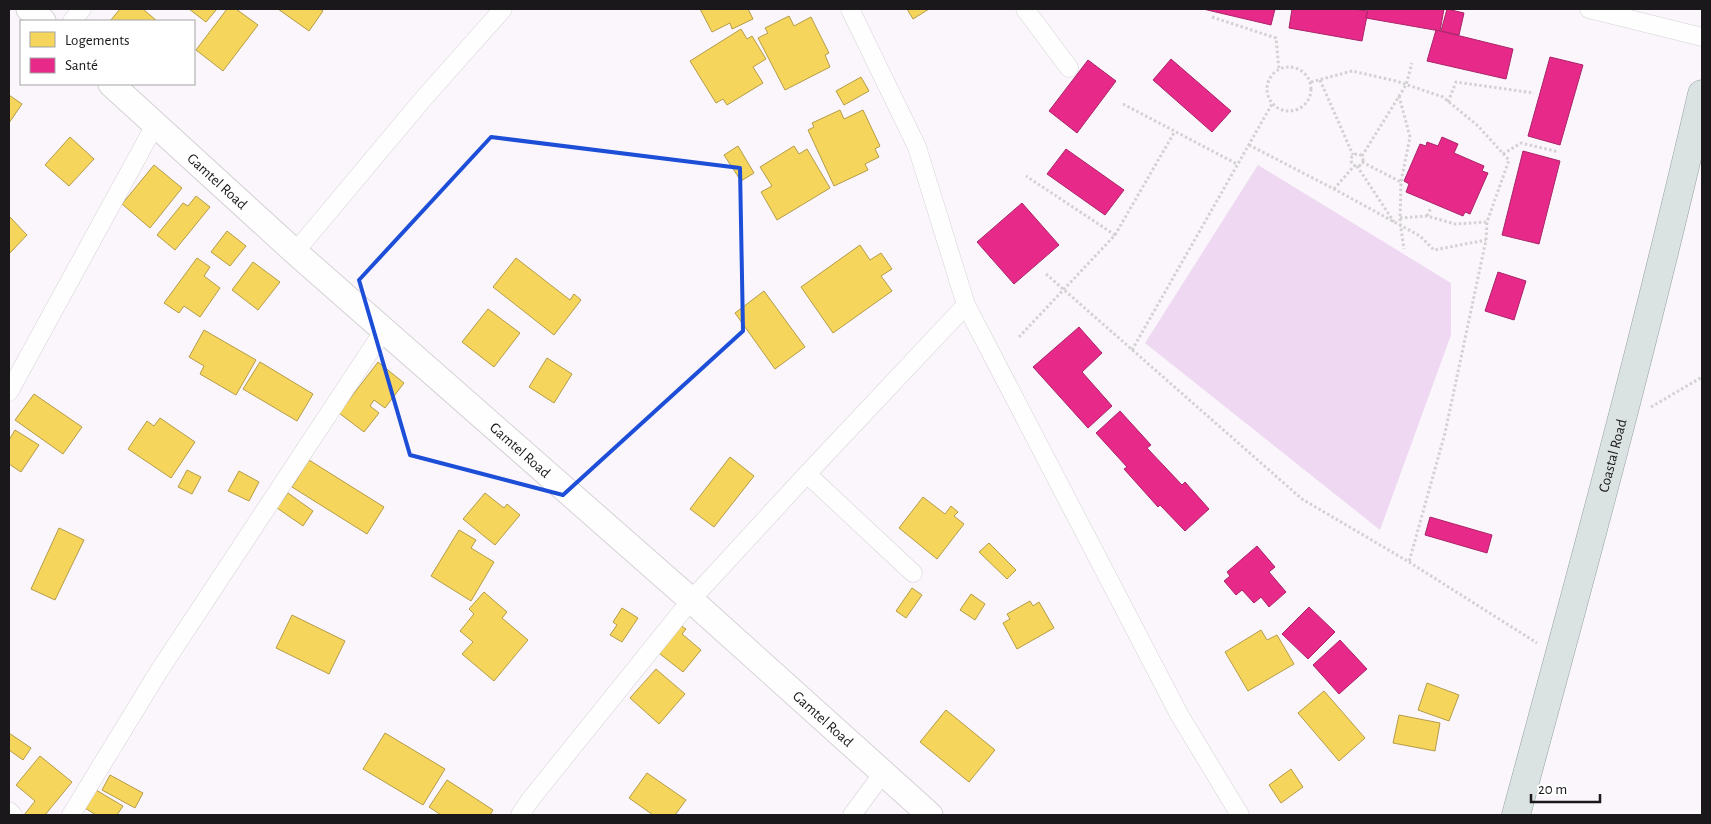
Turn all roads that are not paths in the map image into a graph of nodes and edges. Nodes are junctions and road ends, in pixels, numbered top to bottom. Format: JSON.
{"nodes":[{"id":1,"x":30,"y":9,"type":"edge"},
{"id":2,"x":82,"y":9,"type":"edge"},
{"id":3,"x":503,"y":9,"type":"edge"},
{"id":4,"x":850,"y":9,"type":"edge"},
{"id":5,"x":1025,"y":9,"type":"edge"},
{"id":6,"x":1589,"y":9,"type":"edge"},
{"id":7,"x":42,"y":20,"type":"edge"},
{"id":8,"x":73,"y":20,"type":"edge"},
{"id":9,"x":1702,"y":37,"type":"edge"},
{"id":10,"x":1068,"y":68,"type":"dead end"},
{"id":11,"x":112,"y":85,"type":"edge"},
{"id":12,"x":1702,"y":94,"type":"edge"},
{"id":13,"x":155,"y":125,"type":"junction"},
{"id":14,"x":296,"y":252,"type":"junction"},
{"id":15,"x":966,"y":305,"type":"junction"},
{"id":16,"x":384,"y":330,"type":"junction"},
{"id":17,"x":9,"y":392,"type":"edge"},
{"id":18,"x":806,"y":474,"type":"junction"},
{"id":19,"x":913,"y":573,"type":"dead end"},
{"id":20,"x":691,"y":600,"type":"junction"},
{"id":21,"x":883,"y":773,"type":"junction"},
{"id":22,"x":9,"y":811,"type":"edge"},
{"id":23,"x":13,"y":815,"type":"edge"},
{"id":24,"x":71,"y":815,"type":"edge"},
{"id":25,"x":520,"y":815,"type":"edge"},
{"id":26,"x":852,"y":815,"type":"edge"},
{"id":27,"x":930,"y":815,"type":"edge"},
{"id":28,"x":1240,"y":815,"type":"edge"},
{"id":29,"x":1516,"y":815,"type":"edge"}],
"edges":[{"from":1,"to":7,"type":"street"},
{"from":2,"to":8,"type":"street"},
{"from":3,"to":14,"type":"street"},
{"from":4,"to":15,"type":"street"},
{"from":5,"to":10,"type":"street"},
{"from":6,"to":9,"type":"street"},
{"from":11,"to":13,"type":"street","name":"Gamtel Road"},
{"from":12,"to":29,"type":"main road","name":"Coastal Road"},
{"from":13,"to":14,"type":"street","name":"Gamtel Road"},
{"from":13,"to":17,"type":"street"},
{"from":14,"to":16,"type":"street","name":"Gamtel Road"},
{"from":15,"to":18,"type":"street"},
{"from":15,"to":28,"type":"street"},
{"from":16,"to":20,"type":"street","name":"Gamtel Road"},
{"from":16,"to":24,"type":"street"},
{"from":18,"to":19,"type":"street"},
{"from":18,"to":20,"type":"street"},
{"from":20,"to":21,"type":"street","name":"Gamtel Road"},
{"from":20,"to":25,"type":"street"},
{"from":21,"to":26,"type":"street"},
{"from":21,"to":27,"type":"street","name":"Gamtel Road"},
{"from":22,"to":23,"type":"street"}]}
